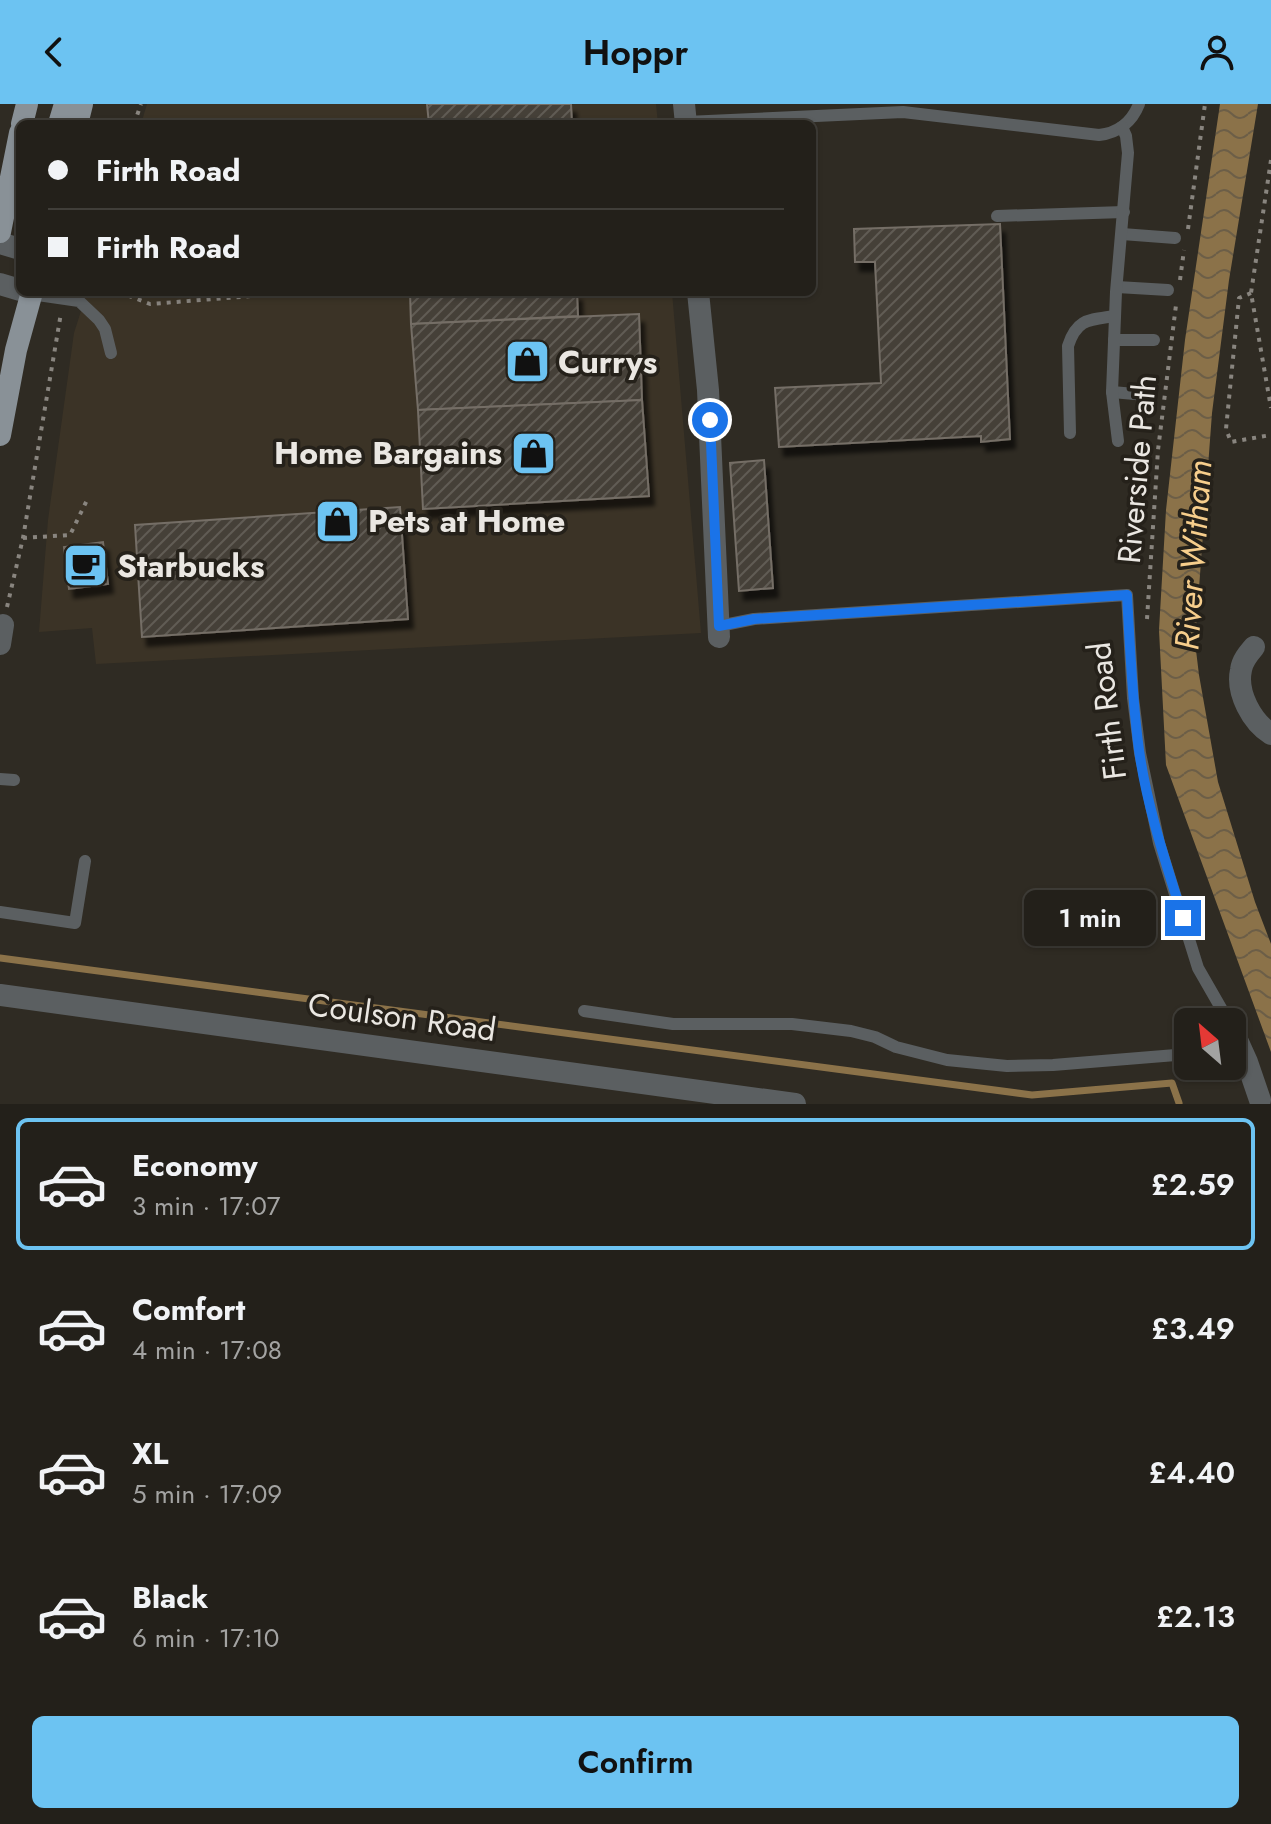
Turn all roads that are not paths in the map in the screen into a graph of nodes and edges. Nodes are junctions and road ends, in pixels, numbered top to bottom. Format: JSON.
{"nodes":[{"id":1,"x":1139,"y":104,"type":"edge"},
{"id":2,"x":925,"y":110,"type":"edge"},
{"id":3,"x":685,"y":117,"type":"edge"},
{"id":4,"x":804,"y":120,"type":"edge"},
{"id":5,"x":1122,"y":127,"type":"junction"},
{"id":6,"x":16,"y":153,"type":"edge"},
{"id":7,"x":1124,"y":212,"type":"junction"},
{"id":8,"x":997,"y":216,"type":"dead end"},
{"id":9,"x":0,"y":232,"type":"edge"},
{"id":10,"x":1122,"y":234,"type":"junction"},
{"id":11,"x":1181,"y":237,"type":"road end"},
{"id":12,"x":1117,"y":287,"type":"junction"},
{"id":13,"x":1173,"y":290,"type":"road end"},
{"id":14,"x":26,"y":296,"type":"edge"},
{"id":15,"x":50,"y":296,"type":"edge"},
{"id":16,"x":698,"y":296,"type":"edge"},
{"id":17,"x":1115,"y":316,"type":"junction"},
{"id":18,"x":1114,"y":340,"type":"junction"},
{"id":19,"x":1154,"y":340,"type":"dead end"},
{"id":20,"x":111,"y":353,"type":"dead end"},
{"id":21,"x":1112,"y":392,"type":"junction"},
{"id":22,"x":1146,"y":395,"type":"dead end"},
{"id":23,"x":1070,"y":433,"type":"dead end"},
{"id":24,"x":0,"y":435,"type":"edge"},
{"id":25,"x":1118,"y":441,"type":"dead end"},
{"id":26,"x":719,"y":631,"type":"joint"},
{"id":27,"x":1254,"y":647,"type":"dead end"},
{"id":28,"x":1271,"y":734,"type":"edge"},
{"id":29,"x":0,"y":779,"type":"edge"},
{"id":30,"x":14,"y":780,"type":"dead end"},
{"id":31,"x":85,"y":861,"type":"dead end"},
{"id":32,"x":0,"y":912,"type":"edge"},
{"id":33,"x":0,"y":995,"type":"edge"},
{"id":34,"x":1221,"y":1008,"type":"edge"},
{"id":35,"x":584,"y":1011,"type":"dead end"},
{"id":36,"x":1174,"y":1055,"type":"edge"},
{"id":37,"x":1246,"y":1068,"type":"edge"},
{"id":38,"x":644,"y":1094,"type":"edge"},
{"id":39,"x":1259,"y":1100,"type":"edge"},
{"id":40,"x":795,"y":1104,"type":"edge"}],
"edges":[{"from":1,"to":5,"type":"lane"},
{"from":2,"to":4,"type":"lane"},
{"from":2,"to":5,"type":"lane"},
{"from":3,"to":4,"type":"lane"},
{"from":5,"to":7,"type":"lane"},
{"from":6,"to":9,"type":"main road"},
{"from":7,"to":8,"type":"lane"},
{"from":7,"to":10,"type":"lane"},
{"from":10,"to":11,"type":"lane"},
{"from":10,"to":12,"type":"lane"},
{"from":12,"to":13,"type":"lane"},
{"from":12,"to":17,"type":"lane"},
{"from":14,"to":24,"type":"main road"},
{"from":15,"to":20,"type":"lane"},
{"from":16,"to":26,"type":"street","name":"Firth Road"},
{"from":17,"to":18,"type":"lane"},
{"from":17,"to":23,"type":"lane"},
{"from":18,"to":19,"type":"lane"},
{"from":18,"to":21,"type":"lane"},
{"from":21,"to":22,"type":"lane"},
{"from":21,"to":25,"type":"lane"},
{"from":26,"to":34,"type":"lane","name":"Firth Road"},
{"from":27,"to":28,"type":"street"},
{"from":29,"to":30,"type":"lane"},
{"from":31,"to":32,"type":"lane"},
{"from":33,"to":38,"type":"street","name":"Coulson Road"},
{"from":35,"to":36,"type":"lane"},
{"from":37,"to":39,"type":"street"},
{"from":38,"to":40,"type":"street","name":"Coulson Road"}]}
